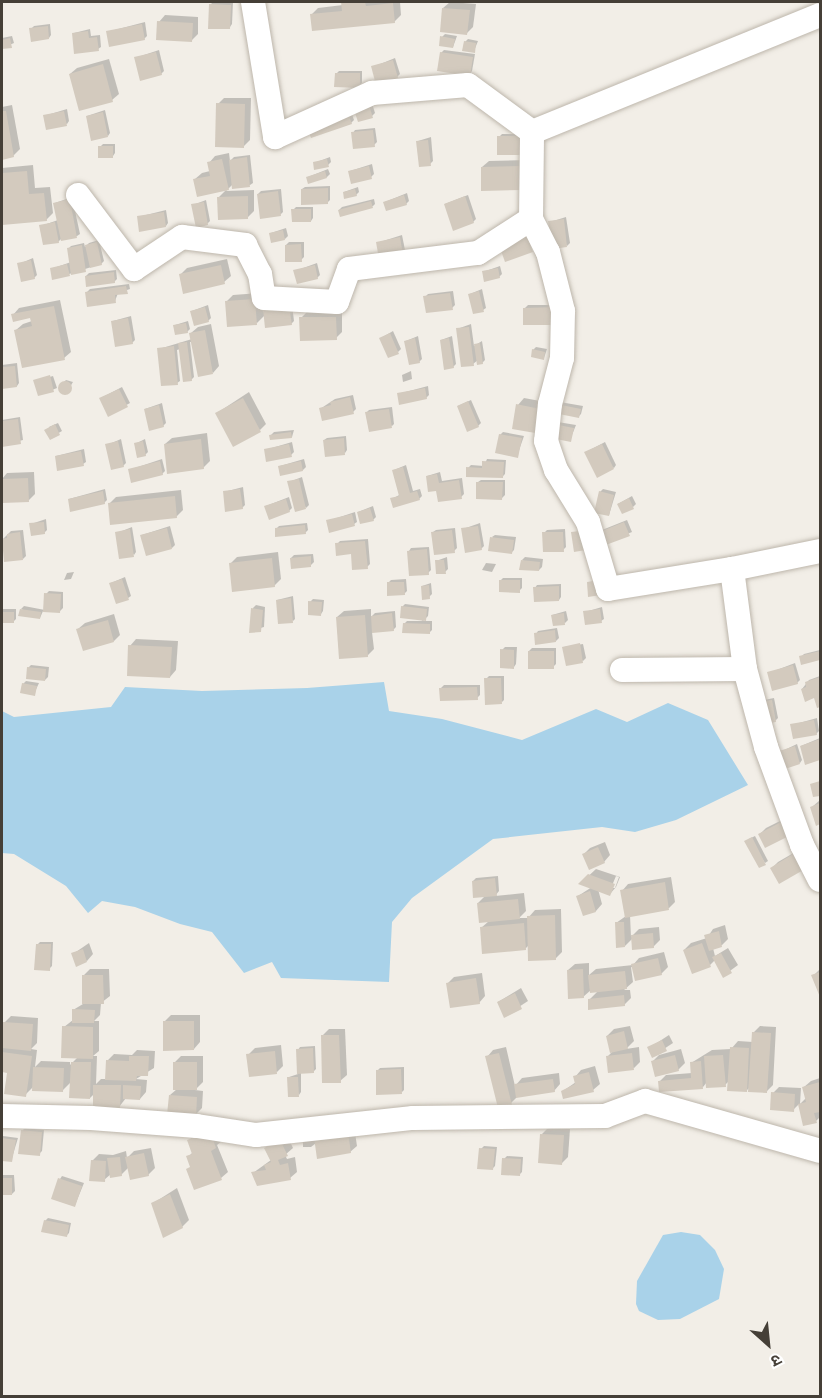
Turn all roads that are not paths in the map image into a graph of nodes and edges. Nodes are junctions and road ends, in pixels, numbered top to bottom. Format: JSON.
{"nodes":[{"id":1,"x":253,"y":2,"type":"edge"},
{"id":2,"x":820,"y":15,"type":"edge"},
{"id":3,"x":532,"y":132,"type":"junction"},
{"id":4,"x":78,"y":195,"type":"dead end"},
{"id":5,"x":531,"y":219,"type":"junction"},
{"id":6,"x":820,"y":551,"type":"edge"},
{"id":7,"x":732,"y":569,"type":"junction"},
{"id":8,"x":745,"y":669,"type":"junction"},
{"id":9,"x":622,"y":670,"type":"dead end"},
{"id":10,"x":820,"y":880,"type":"edge"},
{"id":11,"x":2,"y":1116,"type":"edge"},
{"id":12,"x":820,"y":1151,"type":"edge"}],
"edges":[{"from":1,"to":3,"type":"street"},
{"from":2,"to":3,"type":"street"},
{"from":3,"to":5,"type":"street"},
{"from":4,"to":5,"type":"street"},
{"from":5,"to":7,"type":"street"},
{"from":6,"to":7,"type":"street"},
{"from":7,"to":8,"type":"street"},
{"from":8,"to":9,"type":"street"},
{"from":8,"to":10,"type":"street"},
{"from":11,"to":12,"type":"street"}]}
